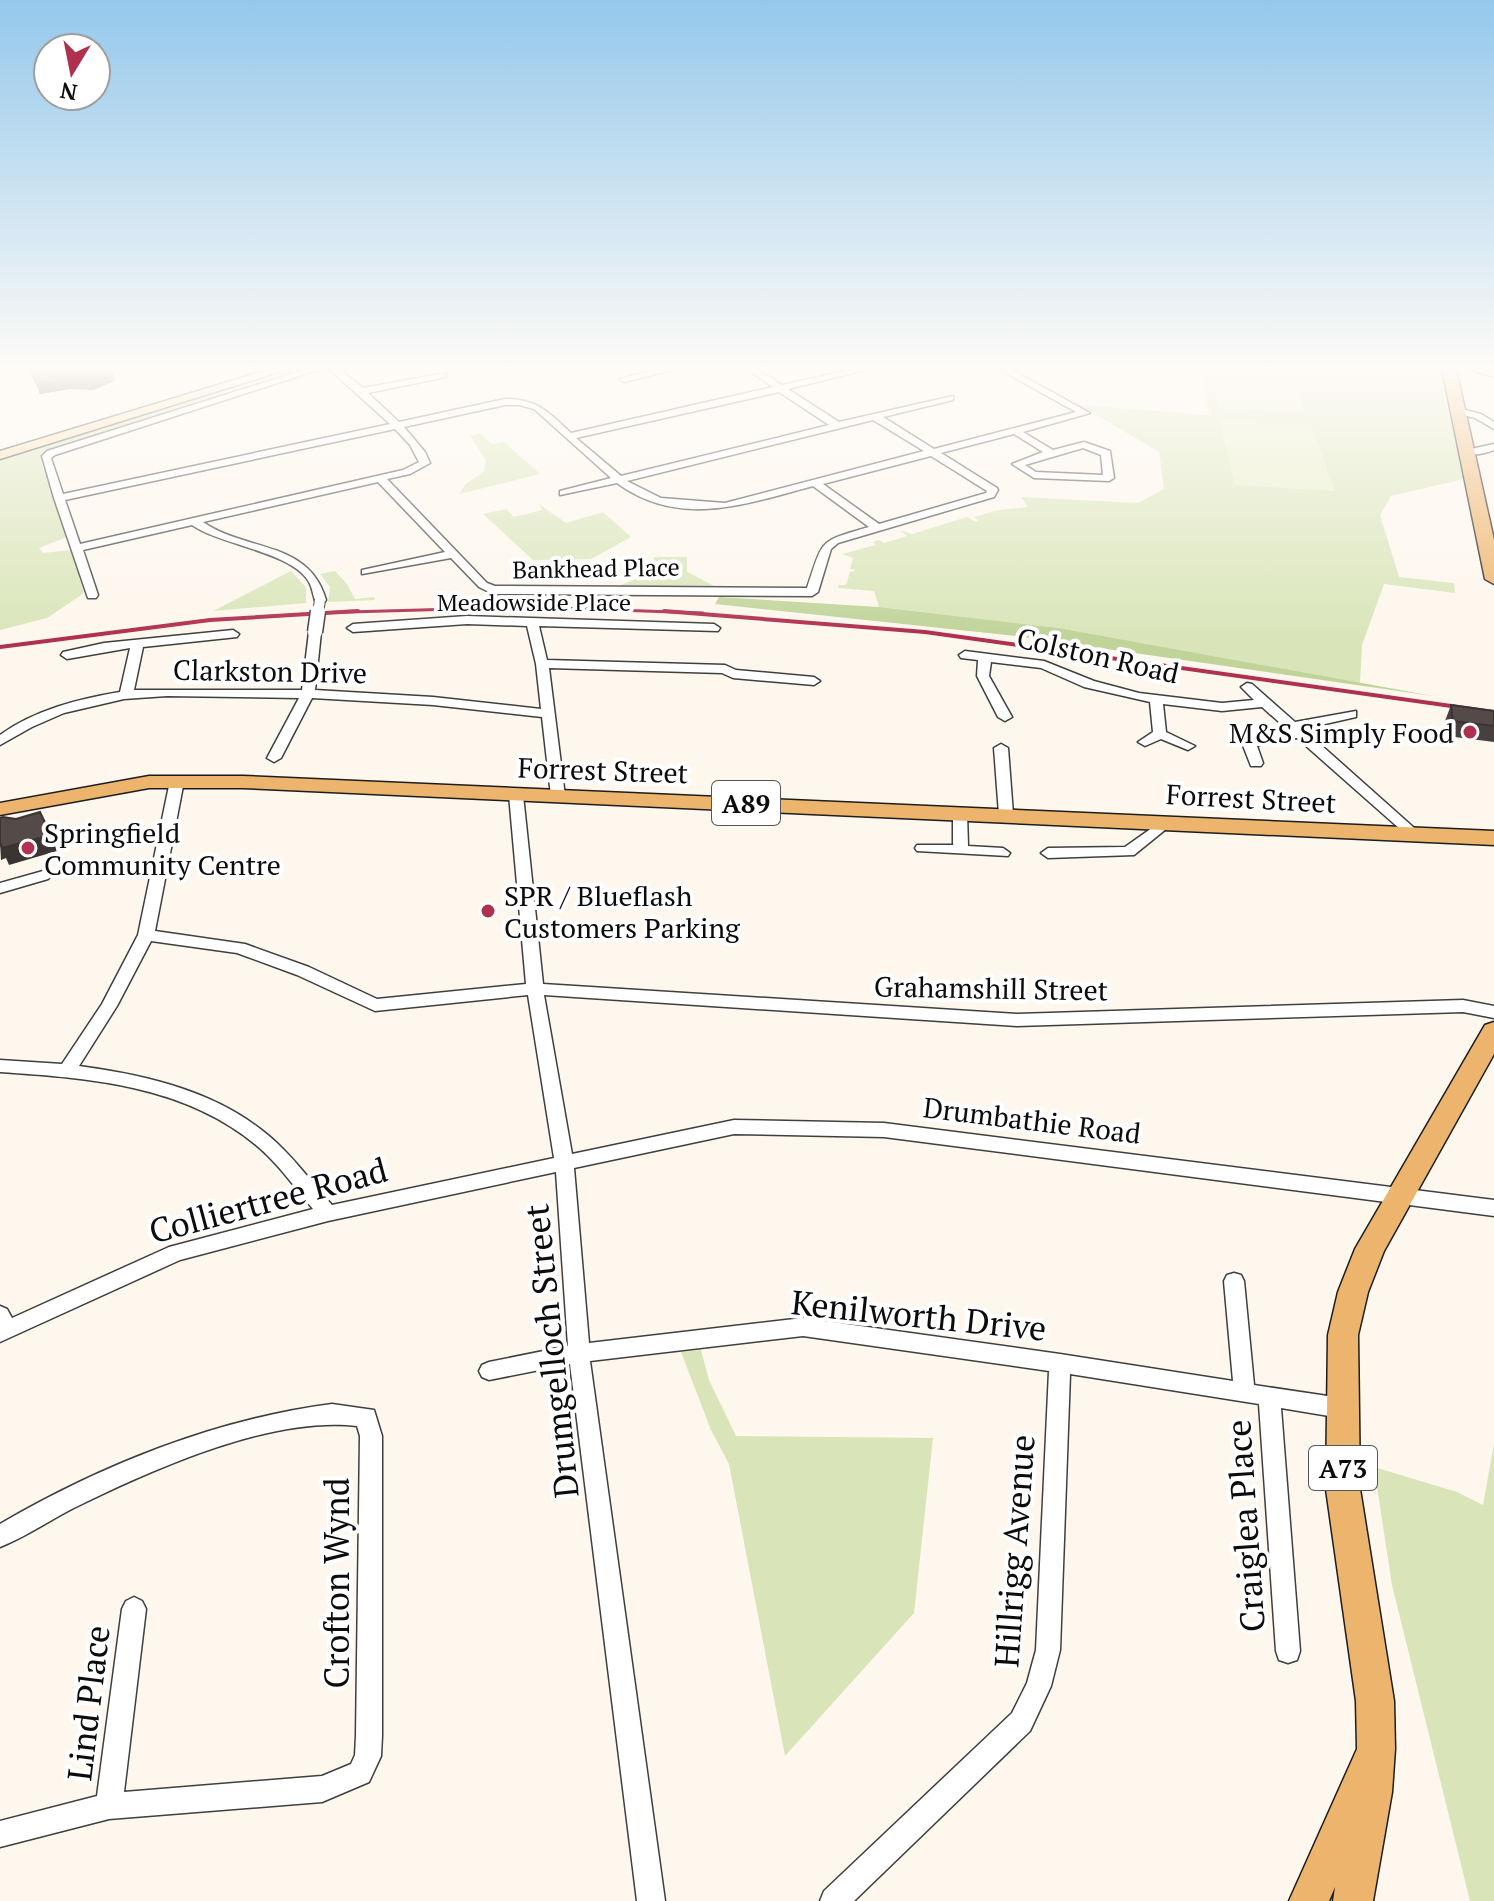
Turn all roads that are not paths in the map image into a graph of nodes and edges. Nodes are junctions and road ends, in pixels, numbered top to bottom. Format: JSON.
{"nodes":[{"id":1,"x":46,"y":458,"type":"edge"},
{"id":2,"x":244,"y":458,"type":"edge"},
{"id":3,"x":425,"y":458,"type":"edge"},
{"id":4,"x":595,"y":458,"type":"edge"},
{"id":5,"x":707,"y":458,"type":"edge"},
{"id":6,"x":916,"y":458,"type":"edge"},
{"id":7,"x":942,"y":458,"type":"edge"},
{"id":8,"x":1036,"y":458,"type":"edge"},
{"id":9,"x":1107,"y":458,"type":"edge"},
{"id":10,"x":1468,"y":458,"type":"edge"},
{"id":11,"x":380,"y":478,"type":"junction"},
{"id":12,"x":619,"y":480,"type":"junction"},
{"id":13,"x":817,"y":484,"type":"junction"},
{"id":14,"x":564,"y":493,"type":"dead end"},
{"id":15,"x":59,"y":498,"type":"junction"},
{"id":16,"x":194,"y":521,"type":"junction"},
{"id":17,"x":876,"y":527,"type":"junction"},
{"id":18,"x":78,"y":548,"type":"junction"},
{"id":19,"x":454,"y":554,"type":"junction"},
{"id":20,"x":366,"y":572,"type":"dead end"},
{"id":21,"x":1494,"y":579,"type":"edge"},
{"id":22,"x":92,"y":595,"type":"dead end"},
{"id":23,"x":532,"y":621,"type":"junction"},
{"id":24,"x":353,"y":628,"type":"dead end"},
{"id":25,"x":714,"y":628,"type":"dead end"},
{"id":26,"x":233,"y":634,"type":"dead end"},
{"id":27,"x":137,"y":644,"type":"junction"},
{"id":28,"x":67,"y":655,"type":"dead end"},
{"id":29,"x":965,"y":655,"type":"dead end"},
{"id":30,"x":985,"y":658,"type":"junction"},
{"id":31,"x":542,"y":664,"type":"junction"},
{"id":32,"x":814,"y":681,"type":"dead end"},
{"id":33,"x":1247,"y":687,"type":"dead end"},
{"id":34,"x":308,"y":693,"type":"junction"},
{"id":35,"x":126,"y":695,"type":"junction"},
{"id":36,"x":1156,"y":698,"type":"junction"},
{"id":37,"x":1266,"y":703,"type":"junction"},
{"id":38,"x":548,"y":714,"type":"junction"},
{"id":39,"x":1351,"y":714,"type":"dead end"},
{"id":40,"x":1005,"y":717,"type":"dead end"},
{"id":41,"x":1297,"y":730,"type":"junction"},
{"id":42,"x":1160,"y":734,"type":"junction"},
{"id":43,"x":0,"y":741,"type":"edge"},
{"id":44,"x":1145,"y":742,"type":"dead end"},
{"id":45,"x":1188,"y":746,"type":"dead end"},
{"id":46,"x":1001,"y":748,"type":"dead end"},
{"id":47,"x":274,"y":758,"type":"dead end"},
{"id":48,"x":1256,"y":763,"type":"dead end"},
{"id":49,"x":177,"y":781,"type":"junction"},
{"id":50,"x":516,"y":795,"type":"junction"},
{"id":51,"x":558,"y":796,"type":"junction"},
{"id":52,"x":0,"y":809,"type":"edge"},
{"id":53,"x":960,"y":813,"type":"junction"},
{"id":54,"x":1006,"y":814,"type":"junction"},
{"id":55,"x":1166,"y":822,"type":"junction"},
{"id":56,"x":1414,"y":834,"type":"junction"},
{"id":57,"x":1494,"y":838,"type":"edge"},
{"id":58,"x":922,"y":848,"type":"dead end"},
{"id":59,"x":961,"y":850,"type":"junction"},
{"id":60,"x":1003,"y":853,"type":"dead end"},
{"id":61,"x":1048,"y":853,"type":"dead end"},
{"id":62,"x":43,"y":876,"type":"dead end"},
{"id":63,"x":0,"y":888,"type":"edge"},
{"id":64,"x":146,"y":935,"type":"junction"},
{"id":65,"x":535,"y":989,"type":"junction"},
{"id":66,"x":1494,"y":1012,"type":"edge"},
{"id":67,"x":1492,"y":1038,"type":"edge"},
{"id":68,"x":0,"y":1066,"type":"edge"},
{"id":69,"x":67,"y":1071,"type":"junction"},
{"id":70,"x":564,"y":1161,"type":"junction"},
{"id":71,"x":1397,"y":1197,"type":"junction"},
{"id":72,"x":1494,"y":1208,"type":"edge"},
{"id":73,"x":328,"y":1213,"type":"junction"},
{"id":74,"x":1234,"y":1281,"type":"dead end"},
{"id":75,"x":2,"y":1326,"type":"edge"},
{"id":76,"x":579,"y":1353,"type":"junction"},
{"id":77,"x":1060,"y":1363,"type":"junction"},
{"id":78,"x":489,"y":1371,"type":"dead end"},
{"id":79,"x":1244,"y":1391,"type":"junction"},
{"id":80,"x":1269,"y":1395,"type":"junction"},
{"id":81,"x":1341,"y":1408,"type":"junction"},
{"id":82,"x":0,"y":1536,"type":"edge"},
{"id":83,"x":134,"y":1609,"type":"dead end"},
{"id":84,"x":1288,"y":1651,"type":"dead end"},
{"id":85,"x":1376,"y":1749,"type":"junction"},
{"id":86,"x":109,"y":1806,"type":"junction"},
{"id":87,"x":0,"y":1834,"type":"edge"},
{"id":88,"x":651,"y":1901,"type":"edge"},
{"id":89,"x":834,"y":1901,"type":"edge"},
{"id":90,"x":1309,"y":1901,"type":"edge"},
{"id":91,"x":1353,"y":1901,"type":"edge"}],
"edges":[{"from":1,"to":15,"type":"street"},
{"from":2,"to":15,"type":"street"},
{"from":3,"to":11,"type":"street"},
{"from":4,"to":12,"type":"street"},
{"from":5,"to":12,"type":"street"},
{"from":6,"to":13,"type":"street"},
{"from":7,"to":17,"type":"street"},
{"from":8,"to":9,"type":"street"},
{"from":10,"to":21,"type":"main road"},
{"from":11,"to":16,"type":"street"},
{"from":11,"to":19,"type":"street","name":"Bankhead Place"},
{"from":12,"to":13,"type":"street"},
{"from":12,"to":14,"type":"street"},
{"from":13,"to":17,"type":"street"},
{"from":15,"to":18,"type":"street"},
{"from":16,"to":18,"type":"street"},
{"from":16,"to":34,"type":"street","bridge":true},
{"from":17,"to":19,"type":"street","name":"Bankhead Place"},
{"from":18,"to":22,"type":"street"},
{"from":19,"to":20,"type":"street"},
{"from":23,"to":24,"type":"street","name":"Meadowside Place"},
{"from":23,"to":25,"type":"street","name":"Meadowside Place"},
{"from":23,"to":31,"type":"street"},
{"from":26,"to":27,"type":"street"},
{"from":27,"to":28,"type":"street"},
{"from":27,"to":35,"type":"street"},
{"from":29,"to":30,"type":"street","name":"Colston Road"},
{"from":30,"to":36,"type":"street","name":"Colston Road"},
{"from":30,"to":40,"type":"street"},
{"from":31,"to":32,"type":"street"},
{"from":31,"to":38,"type":"street"},
{"from":33,"to":37,"type":"street"},
{"from":34,"to":35,"type":"street","name":"Clarkston Drive"},
{"from":34,"to":38,"type":"street","name":"Clarkston Drive"},
{"from":34,"to":47,"type":"street"},
{"from":35,"to":43,"type":"street","name":"Clarkston Drive"},
{"from":36,"to":37,"type":"street","name":"Colston Road"},
{"from":36,"to":42,"type":"street"},
{"from":37,"to":41,"type":"street"},
{"from":38,"to":51,"type":"street"},
{"from":39,"to":41,"type":"street"},
{"from":41,"to":48,"type":"street"},
{"from":41,"to":56,"type":"street"},
{"from":42,"to":44,"type":"street"},
{"from":42,"to":45,"type":"street"},
{"from":46,"to":54,"type":"street"},
{"from":49,"to":50,"type":"main road","name":"Forrest Street","number":"A89"},
{"from":49,"to":52,"type":"main road","name":"Forrest Street","number":"A89"},
{"from":49,"to":64,"type":"street"},
{"from":50,"to":51,"type":"main road","name":"Forrest Street","number":"A89"},
{"from":50,"to":65,"type":"street","name":"Drumgelloch Street"},
{"from":51,"to":53,"type":"main road","name":"Forrest Street","number":"A89"},
{"from":53,"to":54,"type":"main road","name":"Forrest Street","number":"A89"},
{"from":53,"to":59,"type":"street"},
{"from":54,"to":55,"type":"main road","name":"Forrest Street","number":"A89"},
{"from":55,"to":56,"type":"main road","name":"Forrest Street","number":"A89"},
{"from":55,"to":61,"type":"street"},
{"from":56,"to":57,"type":"main road","name":"Forrest Street","number":"A89"},
{"from":58,"to":59,"type":"street"},
{"from":59,"to":60,"type":"street"},
{"from":62,"to":63,"type":"street"},
{"from":64,"to":65,"type":"street","name":"Grahamshill Street"},
{"from":64,"to":69,"type":"street"},
{"from":65,"to":66,"type":"street","name":"Grahamshill Street"},
{"from":65,"to":70,"type":"street","name":"Drumgelloch Street"},
{"from":67,"to":71,"type":"main road","number":"A73"},
{"from":68,"to":69,"type":"street"},
{"from":69,"to":73,"type":"street"},
{"from":70,"to":71,"type":"street","name":"Drumbathie Road"},
{"from":70,"to":73,"type":"street","name":"Colliertree Road"},
{"from":70,"to":76,"type":"street","name":"Drumgelloch Street"},
{"from":71,"to":72,"type":"street","name":"Drumbathie Road"},
{"from":71,"to":81,"type":"main road","number":"A73"},
{"from":73,"to":75,"type":"street","name":"Colliertree Road"},
{"from":74,"to":79,"type":"street"},
{"from":76,"to":77,"type":"street","name":"Kenilworth Drive"},
{"from":76,"to":78,"type":"street","name":"Kenilworth Drive"},
{"from":76,"to":88,"type":"street","name":"Drumgelloch Street"},
{"from":77,"to":79,"type":"street","name":"Kenilworth Drive"},
{"from":77,"to":89,"type":"street","name":"Hillrigg Avenue"},
{"from":79,"to":80,"type":"street","name":"Kenilworth Drive"},
{"from":80,"to":81,"type":"street","name":"Kenilworth Drive"},
{"from":80,"to":84,"type":"street","name":"Craiglea Place"},
{"from":81,"to":85,"type":"main road","number":"A73"},
{"from":82,"to":86,"type":"street","name":"Crofton Wynd"},
{"from":83,"to":86,"type":"street","name":"Lind Place"},
{"from":85,"to":90,"type":"main road","number":"A73"},
{"from":85,"to":91,"type":"main road","number":"A73"},
{"from":86,"to":87,"type":"street","name":"Crofton Wynd"}]}
